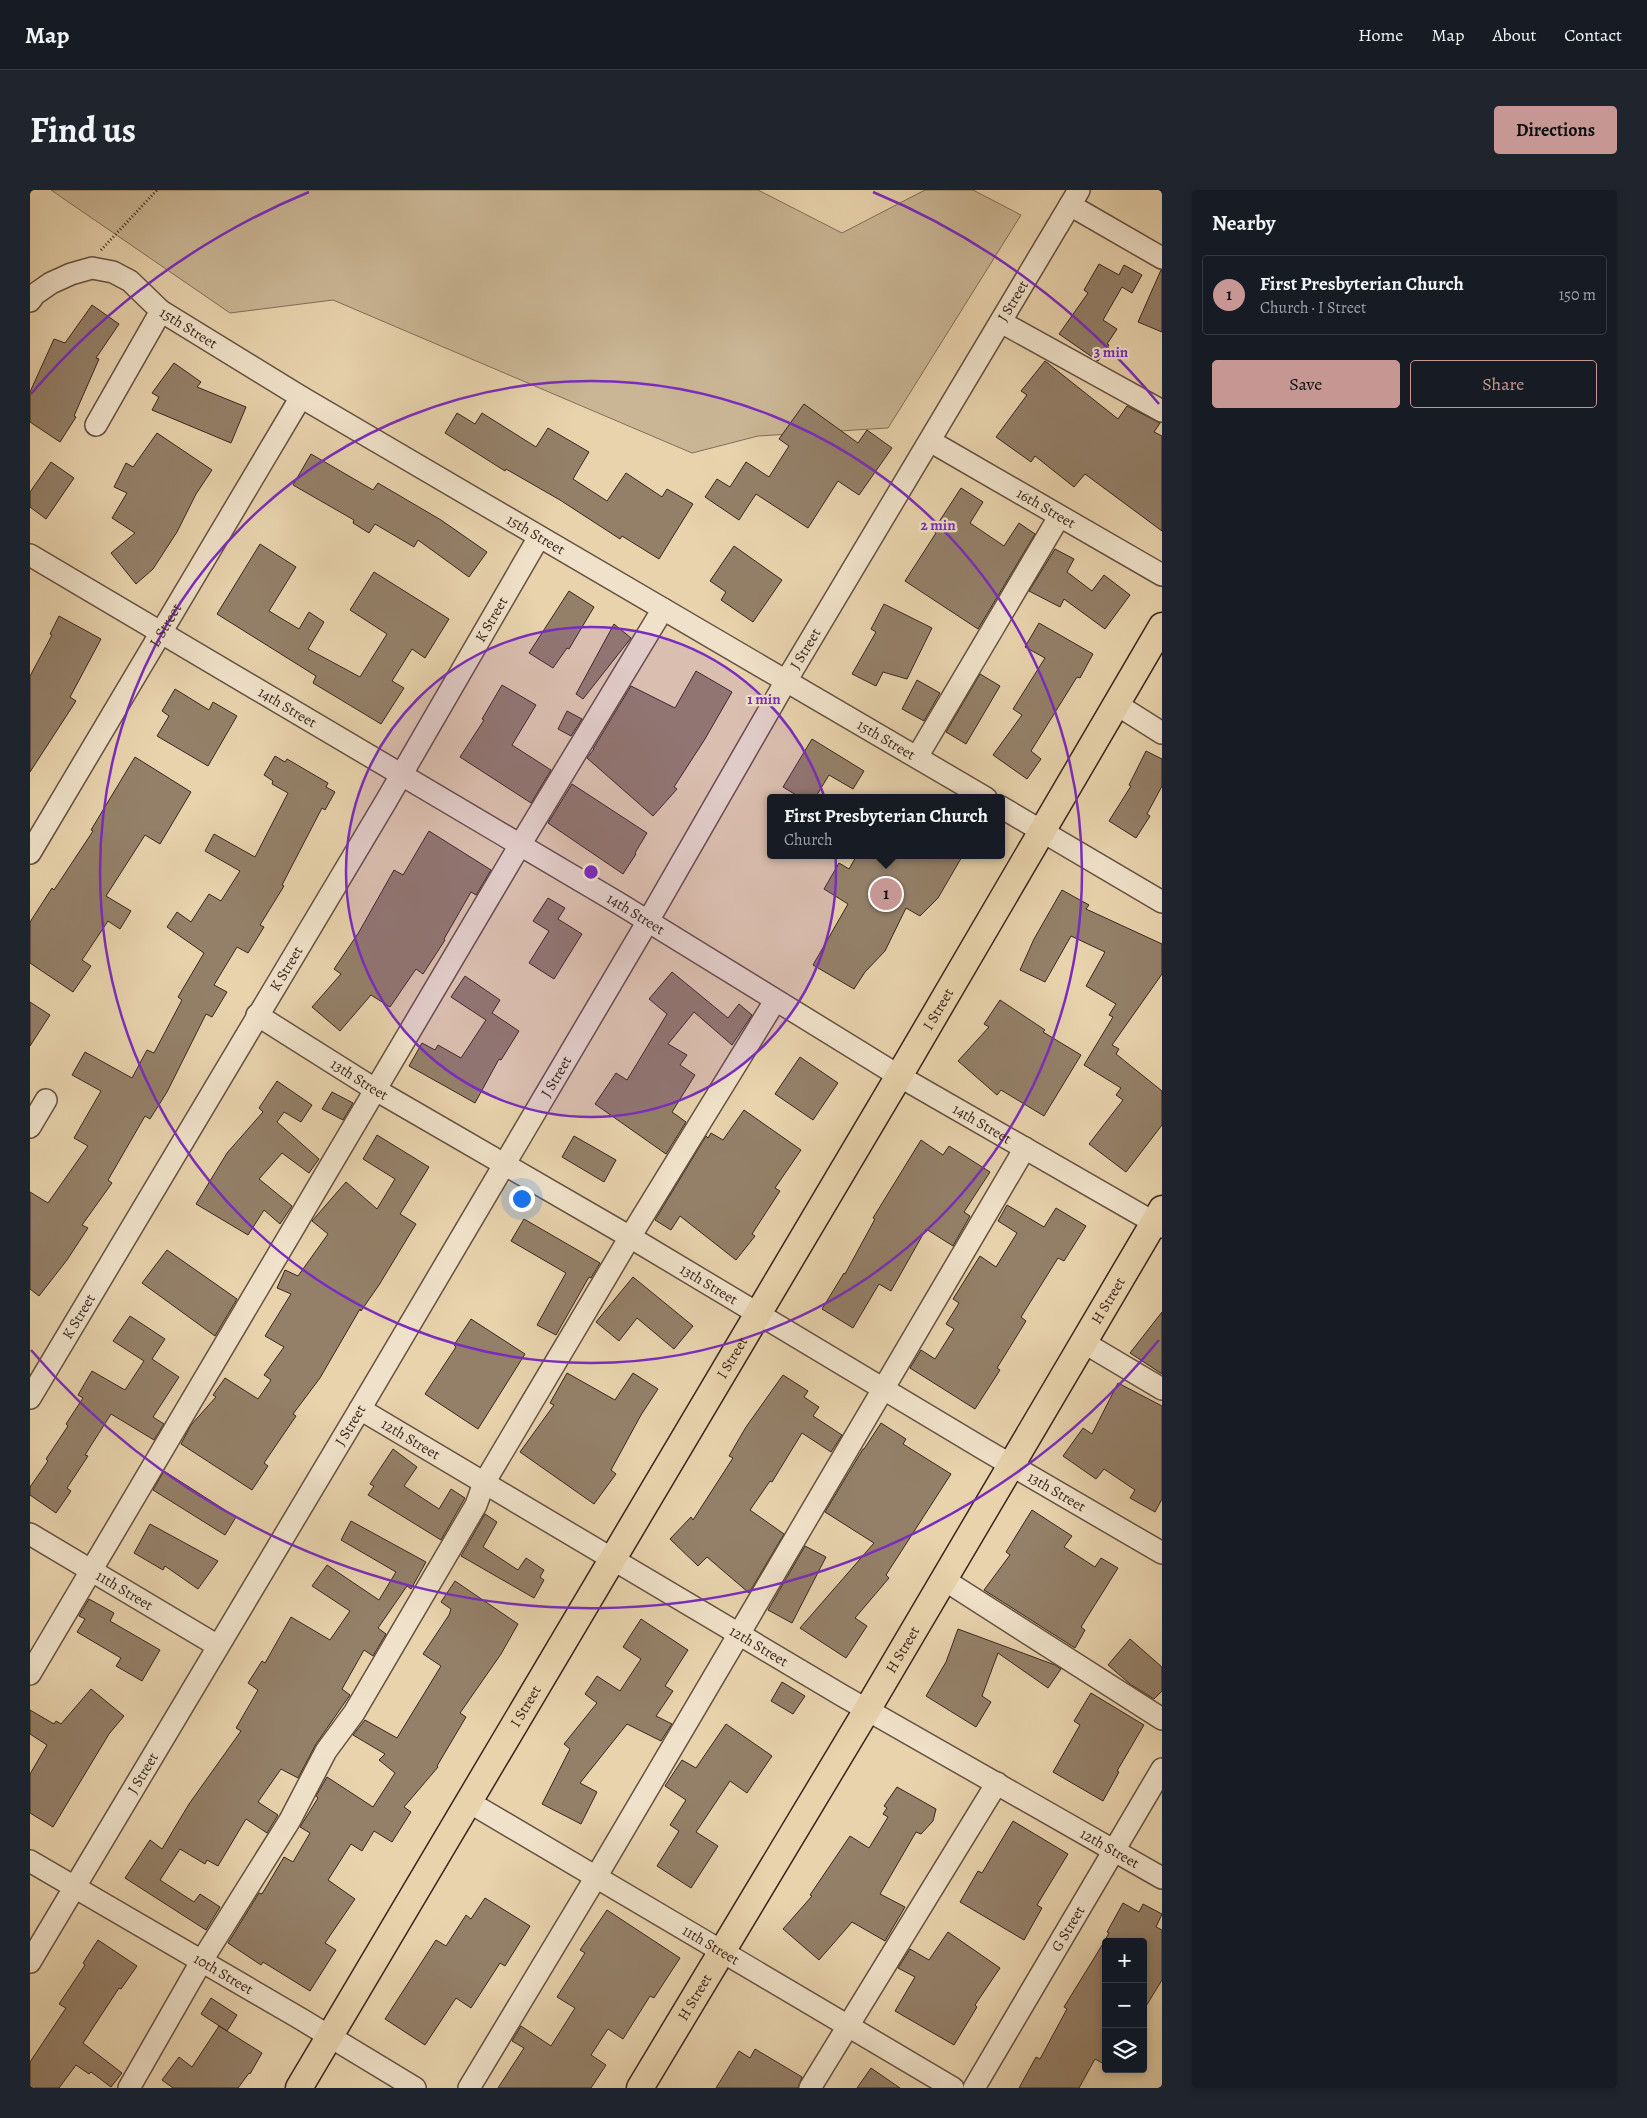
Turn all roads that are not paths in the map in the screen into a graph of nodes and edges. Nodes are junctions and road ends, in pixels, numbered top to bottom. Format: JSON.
{"nodes":[{"id":1,"x":1074,"y":197,"type":"edge"},
{"id":2,"x":1162,"y":258,"type":"edge"},
{"id":3,"x":30,"y":300,"type":"edge"},
{"id":4,"x":162,"y":311,"type":"junction"},
{"id":5,"x":1001,"y":322,"type":"junction"},
{"id":6,"x":301,"y":397,"type":"junction"},
{"id":7,"x":1162,"y":411,"type":"edge"},
{"id":8,"x":96,"y":425,"type":"dead end"},
{"id":9,"x":930,"y":441,"type":"junction"},
{"id":10,"x":1059,"y":517,"type":"junction"},
{"id":11,"x":539,"y":537,"type":"junction"},
{"id":12,"x":30,"y":555,"type":"edge"},
{"id":13,"x":1162,"y":575,"type":"edge"},
{"id":14,"x":663,"y":609,"type":"junction"},
{"id":15,"x":1162,"y":626,"type":"edge"},
{"id":16,"x":160,"y":632,"type":"junction"},
{"id":17,"x":786,"y":681,"type":"junction"},
{"id":18,"x":1116,"y":704,"type":"junction"},
{"id":19,"x":1162,"y":733,"type":"edge"},
{"id":20,"x":917,"y":757,"type":"junction"},
{"id":21,"x":402,"y":774,"type":"junction"},
{"id":22,"x":979,"y":794,"type":"edge"},
{"id":23,"x":1005,"y":809,"type":"edge"},
{"id":24,"x":1042,"y":831,"type":"junction"},
{"id":25,"x":520,"y":844,"type":"junction"},
{"id":26,"x":30,"y":853,"type":"edge"},
{"id":27,"x":1162,"y":902,"type":"edge"},
{"id":28,"x":648,"y":921,"type":"junction"},
{"id":29,"x":775,"y":1001,"type":"junction"},
{"id":30,"x":257,"y":1015,"type":"junction"},
{"id":31,"x":899,"y":1076,"type":"junction"},
{"id":32,"x":376,"y":1090,"type":"junction"},
{"id":33,"x":46,"y":1100,"type":"dead end"},
{"id":34,"x":30,"y":1127,"type":"edge"},
{"id":35,"x":1025,"y":1148,"type":"junction"},
{"id":36,"x":504,"y":1162,"type":"junction"},
{"id":37,"x":1159,"y":1220,"type":"edge"},
{"id":38,"x":630,"y":1237,"type":"junction"},
{"id":39,"x":758,"y":1312,"type":"junction"},
{"id":40,"x":1083,"y":1342,"type":"junction"},
{"id":41,"x":884,"y":1388,"type":"junction"},
{"id":42,"x":1162,"y":1389,"type":"edge"},
{"id":43,"x":30,"y":1398,"type":"edge"},
{"id":44,"x":360,"y":1409,"type":"junction"},
{"id":45,"x":1011,"y":1465,"type":"junction"},
{"id":46,"x":484,"y":1484,"type":"junction"},
{"id":47,"x":30,"y":1534,"type":"edge"},
{"id":48,"x":1162,"y":1553,"type":"edge"},
{"id":49,"x":612,"y":1559,"type":"junction"},
{"id":50,"x":91,"y":1571,"type":"junction"},
{"id":51,"x":943,"y":1579,"type":"junction"},
{"id":52,"x":739,"y":1634,"type":"junction"},
{"id":53,"x":218,"y":1646,"type":"junction"},
{"id":54,"x":30,"y":1674,"type":"edge"},
{"id":55,"x":867,"y":1710,"type":"junction"},
{"id":56,"x":1162,"y":1719,"type":"edge"},
{"id":57,"x":1162,"y":1769,"type":"edge"},
{"id":58,"x":997,"y":1783,"type":"junction"},
{"id":59,"x":469,"y":1802,"type":"junction"},
{"id":60,"x":1115,"y":1850,"type":"junction"},
{"id":61,"x":30,"y":1861,"type":"edge"},
{"id":62,"x":596,"y":1877,"type":"junction"},
{"id":63,"x":1162,"y":1878,"type":"edge"},
{"id":64,"x":75,"y":1886,"type":"junction"},
{"id":65,"x":722,"y":1951,"type":"junction"},
{"id":66,"x":30,"y":1962,"type":"edge"},
{"id":67,"x":201,"y":1962,"type":"junction"},
{"id":68,"x":846,"y":2026,"type":"junction"},
{"id":69,"x":330,"y":2037,"type":"junction"},
{"id":70,"x":129,"y":2088,"type":"edge"},
{"id":71,"x":299,"y":2088,"type":"edge"},
{"id":72,"x":415,"y":2088,"type":"edge"},
{"id":73,"x":469,"y":2088,"type":"edge"},
{"id":74,"x":640,"y":2088,"type":"edge"},
{"id":75,"x":810,"y":2088,"type":"edge"},
{"id":76,"x":953,"y":2088,"type":"edge"},
{"id":77,"x":974,"y":2088,"type":"edge"}],
"edges":[{"from":1,"to":2,"type":"street"},
{"from":1,"to":5,"type":"street","name":"J Street"},
{"from":3,"to":4,"type":"street","name":"15th Street"},
{"from":4,"to":6,"type":"street","name":"15th Street"},
{"from":4,"to":8,"type":"street"},
{"from":5,"to":7,"type":"street"},
{"from":5,"to":9,"type":"street","name":"J Street"},
{"from":6,"to":11,"type":"street","name":"15th Street"},
{"from":6,"to":16,"type":"street","name":"L Street"},
{"from":9,"to":10,"type":"street","name":"16th Street"},
{"from":9,"to":17,"type":"street","name":"J Street"},
{"from":10,"to":13,"type":"street","name":"16th Street"},
{"from":10,"to":20,"type":"street"},
{"from":11,"to":14,"type":"street","name":"15th Street"},
{"from":11,"to":21,"type":"street","name":"K Street"},
{"from":12,"to":16,"type":"street","name":"14th Street"},
{"from":14,"to":17,"type":"street","name":"15th Street"},
{"from":14,"to":25,"type":"street"},
{"from":15,"to":18,"type":"main road","name":"I Street"},
{"from":16,"to":21,"type":"street","name":"14th Street"},
{"from":16,"to":26,"type":"street","name":"L Street"},
{"from":17,"to":20,"type":"street","name":"15th Street"},
{"from":17,"to":28,"type":"street","name":"J Street"},
{"from":18,"to":19,"type":"street"},
{"from":18,"to":24,"type":"main road","name":"I Street"},
{"from":20,"to":22,"type":"street","name":"15th Street"},
{"from":21,"to":25,"type":"street","name":"14th Street"},
{"from":21,"to":30,"type":"street","name":"K Street"},
{"from":23,"to":24,"type":"street"},
{"from":24,"to":27,"type":"street"},
{"from":24,"to":31,"type":"main road","name":"I Street"},
{"from":25,"to":28,"type":"street","name":"14th Street"},
{"from":25,"to":32,"type":"street"},
{"from":28,"to":29,"type":"street","name":"14th Street"},
{"from":28,"to":36,"type":"street","name":"J Street"},
{"from":29,"to":31,"type":"street","name":"14th Street"},
{"from":29,"to":38,"type":"street"},
{"from":30,"to":32,"type":"street","name":"13th Street"},
{"from":30,"to":43,"type":"street","name":"K Street"},
{"from":31,"to":35,"type":"street","name":"14th Street"},
{"from":31,"to":39,"type":"main road","name":"I Street"},
{"from":32,"to":36,"type":"street","name":"13th Street"},
{"from":32,"to":50,"type":"street"},
{"from":33,"to":34,"type":"street"},
{"from":35,"to":37,"type":"street","name":"14th Street"},
{"from":35,"to":41,"type":"street"},
{"from":36,"to":38,"type":"street","name":"13th Street"},
{"from":36,"to":44,"type":"street","name":"J Street"},
{"from":37,"to":40,"type":"main road","name":"H Street"},
{"from":38,"to":39,"type":"street","name":"13th Street"},
{"from":38,"to":46,"type":"street"},
{"from":39,"to":41,"type":"street","name":"13th Street"},
{"from":39,"to":49,"type":"main road","name":"I Street"},
{"from":40,"to":42,"type":"street"},
{"from":40,"to":45,"type":"main road","name":"H Street"},
{"from":41,"to":45,"type":"street","name":"13th Street"},
{"from":41,"to":52,"type":"street"},
{"from":44,"to":46,"type":"street","name":"12th Street"},
{"from":44,"to":53,"type":"street","name":"J Street"},
{"from":45,"to":48,"type":"street","name":"13th Street"},
{"from":45,"to":51,"type":"main road","name":"H Street"},
{"from":46,"to":49,"type":"street","name":"12th Street"},
{"from":46,"to":67,"type":"street"},
{"from":47,"to":50,"type":"street","name":"11th Street"},
{"from":49,"to":52,"type":"street","name":"12th Street"},
{"from":49,"to":59,"type":"main road","name":"I Street"},
{"from":50,"to":53,"type":"street","name":"11th Street"},
{"from":50,"to":54,"type":"street"},
{"from":51,"to":55,"type":"main road","name":"H Street"},
{"from":51,"to":56,"type":"street"},
{"from":52,"to":55,"type":"street","name":"12th Street"},
{"from":52,"to":62,"type":"street"},
{"from":53,"to":64,"type":"street","name":"J Street"},
{"from":55,"to":58,"type":"street","name":"12th Street"},
{"from":55,"to":65,"type":"main road","name":"H Street"},
{"from":57,"to":60,"type":"street","name":"G Street"},
{"from":58,"to":60,"type":"street","name":"12th Street"},
{"from":58,"to":68,"type":"street"},
{"from":59,"to":62,"type":"street","name":"11th Street"},
{"from":59,"to":69,"type":"main road","name":"I Street"},
{"from":60,"to":63,"type":"street","name":"12th Street"},
{"from":60,"to":77,"type":"street","name":"G Street"},
{"from":61,"to":64,"type":"street","name":"10th Street"},
{"from":62,"to":65,"type":"street","name":"11th Street"},
{"from":62,"to":73,"type":"street"},
{"from":64,"to":66,"type":"street","name":"J Street"},
{"from":64,"to":67,"type":"street","name":"10th Street"},
{"from":65,"to":68,"type":"street","name":"11th Street"},
{"from":65,"to":74,"type":"main road","name":"H Street"},
{"from":67,"to":69,"type":"street","name":"10th Street"},
{"from":67,"to":70,"type":"street"},
{"from":68,"to":75,"type":"street"},
{"from":68,"to":76,"type":"street","name":"11th Street"},
{"from":69,"to":71,"type":"main road","name":"I Street"},
{"from":69,"to":72,"type":"street","name":"10th Street"}]}
